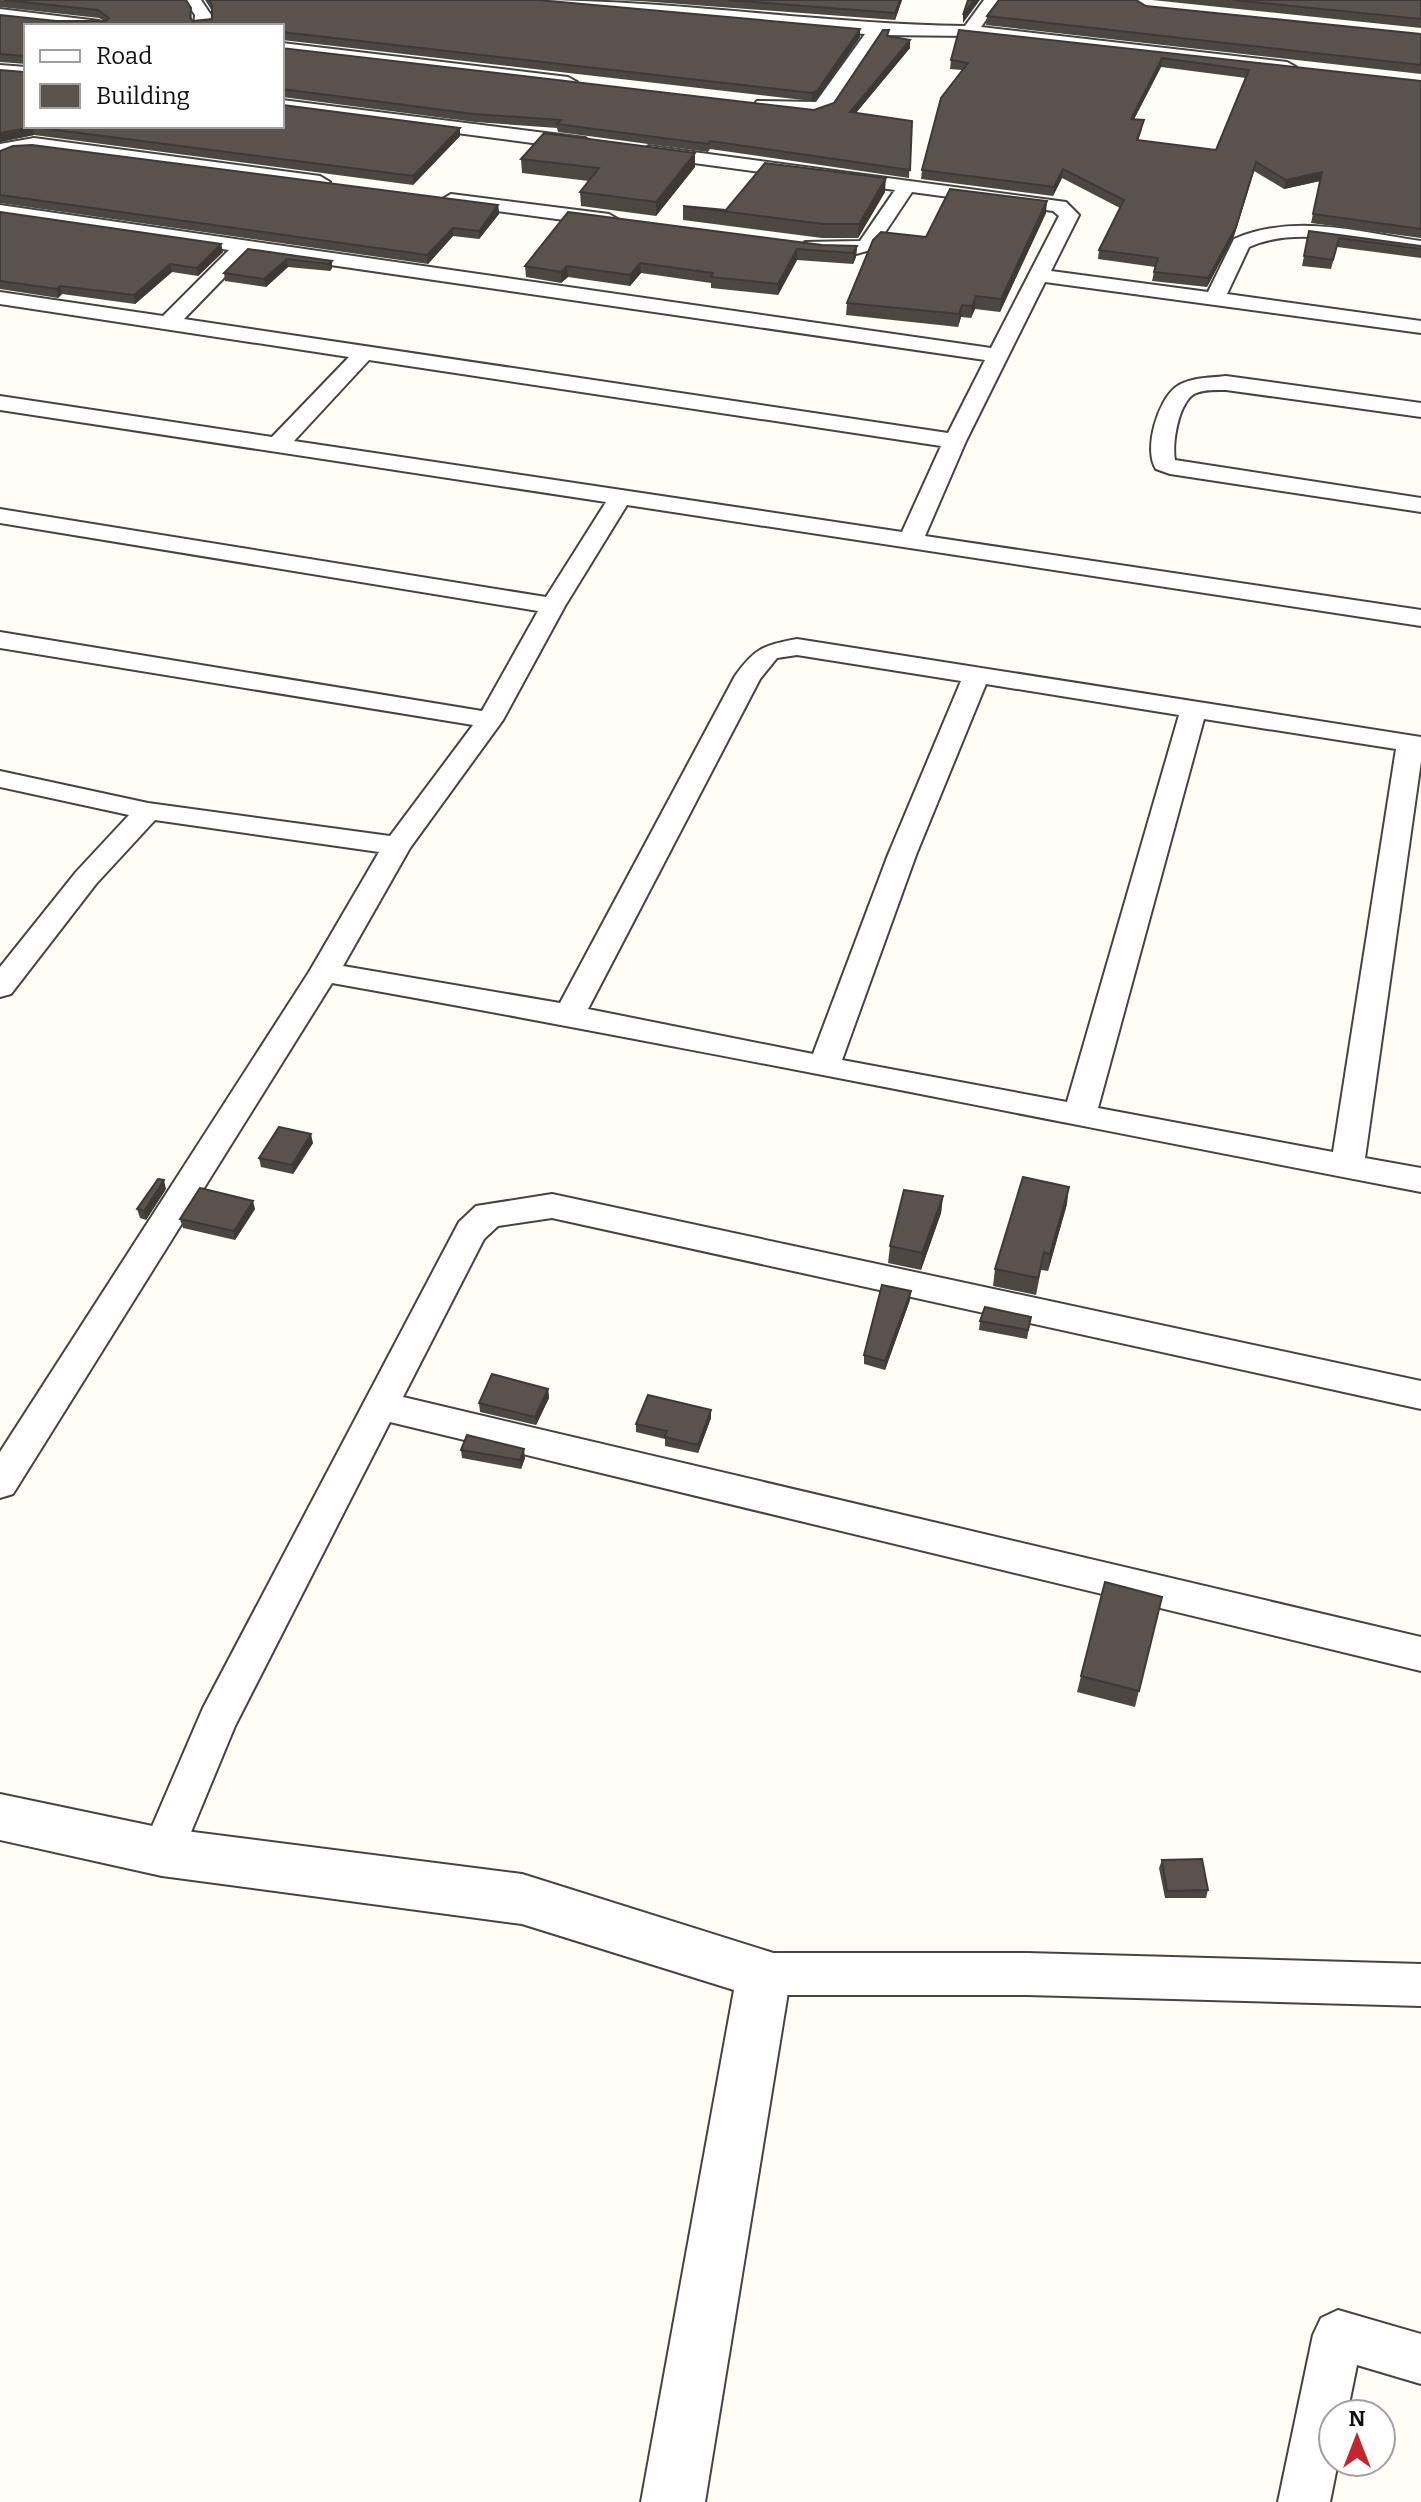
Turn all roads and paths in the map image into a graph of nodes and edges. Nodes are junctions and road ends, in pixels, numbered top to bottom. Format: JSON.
{"nodes":[{"id":1,"x":193,"y":0,"type":"edge"},
{"id":2,"x":546,"y":0,"type":"edge"},
{"id":3,"x":992,"y":0,"type":"edge"},
{"id":4,"x":0,"y":14,"type":"edge"},
{"id":5,"x":82,"y":24,"type":"edge"},
{"id":6,"x":202,"y":24,"type":"edge"},
{"id":7,"x":876,"y":30,"type":"junction"},
{"id":8,"x":970,"y":31,"type":"junction"},
{"id":9,"x":284,"y":48,"type":"edge"},
{"id":10,"x":1300,"y":68,"type":"edge"},
{"id":11,"x":0,"y":70,"type":"edge"},
{"id":12,"x":24,"y":72,"type":"edge"},
{"id":13,"x":579,"y":83,"type":"edge"},
{"id":14,"x":737,"y":102,"type":"edge"},
{"id":15,"x":284,"y":105,"type":"edge"},
{"id":16,"x":0,"y":151,"type":"edge"},
{"id":17,"x":340,"y":185,"type":"edge"},
{"id":18,"x":907,"y":186,"type":"junction"},
{"id":19,"x":430,"y":197,"type":"edge"},
{"id":20,"x":0,"y":211,"type":"edge"},
{"id":21,"x":629,"y":223,"type":"edge"},
{"id":22,"x":791,"y":244,"type":"edge"},
{"id":23,"x":243,"y":247,"type":"junction"},
{"id":24,"x":1421,"y":247,"type":"edge"},
{"id":25,"x":1039,"y":275,"type":"junction"},
{"id":26,"x":0,"y":298,"type":"edge"},
{"id":27,"x":1215,"y":299,"type":"junction"},
{"id":28,"x":169,"y":322,"type":"junction"},
{"id":29,"x":1421,"y":327,"type":"edge"},
{"id":30,"x":363,"y":354,"type":"junction"},
{"id":31,"x":999,"y":356,"type":"junction"},
{"id":32,"x":0,"y":403,"type":"edge"},
{"id":33,"x":1421,"y":410,"type":"edge"},
{"id":34,"x":955,"y":441,"type":"junction"},
{"id":35,"x":279,"y":443,"type":"junction"},
{"id":36,"x":619,"y":499,"type":"junction"},
{"id":37,"x":1421,"y":505,"type":"edge"},
{"id":38,"x":0,"y":516,"type":"edge"},
{"id":39,"x":911,"y":539,"type":"junction"},
{"id":40,"x":553,"y":606,"type":"junction"},
{"id":41,"x":1421,"y":618,"type":"edge"},
{"id":42,"x":0,"y":640,"type":"edge"},
{"id":43,"x":977,"y":674,"type":"junction"},
{"id":44,"x":1194,"y":708,"type":"junction"},
{"id":45,"x":490,"y":720,"type":"junction"},
{"id":46,"x":1416,"y":744,"type":"edge"},
{"id":47,"x":0,"y":779,"type":"edge"},
{"id":48,"x":148,"y":811,"type":"junction"},
{"id":49,"x":397,"y":846,"type":"junction"},
{"id":50,"x":0,"y":939,"type":"edge"},
{"id":51,"x":31,"y":944,"type":"junction"},
{"id":52,"x":324,"y":972,"type":"junction"},
{"id":53,"x":0,"y":987,"type":"edge"},
{"id":54,"x":569,"y":1015,"type":"junction"},
{"id":55,"x":824,"y":1067,"type":"junction"},
{"id":56,"x":1080,"y":1114,"type":"junction"},
{"id":57,"x":1347,"y":1166,"type":"junction"},
{"id":58,"x":1421,"y":1180,"type":"edge"},
{"id":59,"x":1421,"y":1395,"type":"edge"},
{"id":60,"x":381,"y":1406,"type":"junction"},
{"id":61,"x":0,"y":1483,"type":"edge"},
{"id":62,"x":1421,"y":1654,"type":"edge"},
{"id":63,"x":0,"y":1817,"type":"edge"},
{"id":64,"x":162,"y":1852,"type":"junction"},
{"id":65,"x":764,"y":1974,"type":"junction"},
{"id":66,"x":1421,"y":1985,"type":"edge"},
{"id":67,"x":1421,"y":2359,"type":"edge"},
{"id":68,"x":673,"y":2502,"type":"edge"},
{"id":69,"x":1304,"y":2502,"type":"edge"}],
"edges":[{"from":1,"to":6,"type":"street"},
{"from":2,"to":7,"type":"street"},
{"from":3,"to":8,"type":"street"},
{"from":4,"to":5,"type":"street"},
{"from":7,"to":8,"type":"street"},
{"from":7,"to":14,"type":"street"},
{"from":8,"to":10,"type":"street"},
{"from":9,"to":13,"type":"street"},
{"from":11,"to":12,"type":"street"},
{"from":15,"to":18,"type":"street"},
{"from":16,"to":17,"type":"street"},
{"from":18,"to":22,"type":"street"},
{"from":18,"to":25,"type":"street"},
{"from":19,"to":21,"type":"street"},
{"from":20,"to":23,"type":"street"},
{"from":23,"to":28,"type":"street"},
{"from":23,"to":31,"type":"street"},
{"from":24,"to":27,"type":"street"},
{"from":25,"to":27,"type":"street"},
{"from":25,"to":31,"type":"street"},
{"from":26,"to":28,"type":"street"},
{"from":27,"to":29,"type":"street"},
{"from":28,"to":30,"type":"street"},
{"from":30,"to":34,"type":"street"},
{"from":30,"to":35,"type":"street"},
{"from":31,"to":34,"type":"street"},
{"from":32,"to":35,"type":"street"},
{"from":33,"to":37,"type":"street"},
{"from":34,"to":39,"type":"street"},
{"from":35,"to":36,"type":"street"},
{"from":36,"to":39,"type":"street"},
{"from":36,"to":40,"type":"street"},
{"from":38,"to":40,"type":"street"},
{"from":39,"to":41,"type":"street"},
{"from":40,"to":45,"type":"street"},
{"from":42,"to":45,"type":"street"},
{"from":43,"to":44,"type":"street"},
{"from":43,"to":54,"type":"street"},
{"from":43,"to":55,"type":"street"},
{"from":44,"to":46,"type":"street"},
{"from":44,"to":56,"type":"street"},
{"from":45,"to":49,"type":"street"},
{"from":46,"to":57,"type":"street"},
{"from":47,"to":48,"type":"street"},
{"from":48,"to":49,"type":"street"},
{"from":48,"to":51,"type":"street"},
{"from":49,"to":52,"type":"street"},
{"from":50,"to":51,"type":"street"},
{"from":51,"to":53,"type":"street"},
{"from":52,"to":54,"type":"street"},
{"from":52,"to":61,"type":"street"},
{"from":54,"to":55,"type":"street"},
{"from":55,"to":56,"type":"street"},
{"from":56,"to":57,"type":"street"},
{"from":57,"to":58,"type":"street"},
{"from":59,"to":60,"type":"street"},
{"from":60,"to":62,"type":"street"},
{"from":60,"to":64,"type":"street"},
{"from":63,"to":64,"type":"street"},
{"from":64,"to":65,"type":"street"},
{"from":65,"to":66,"type":"street"},
{"from":65,"to":68,"type":"street"},
{"from":67,"to":69,"type":"street"}]}
